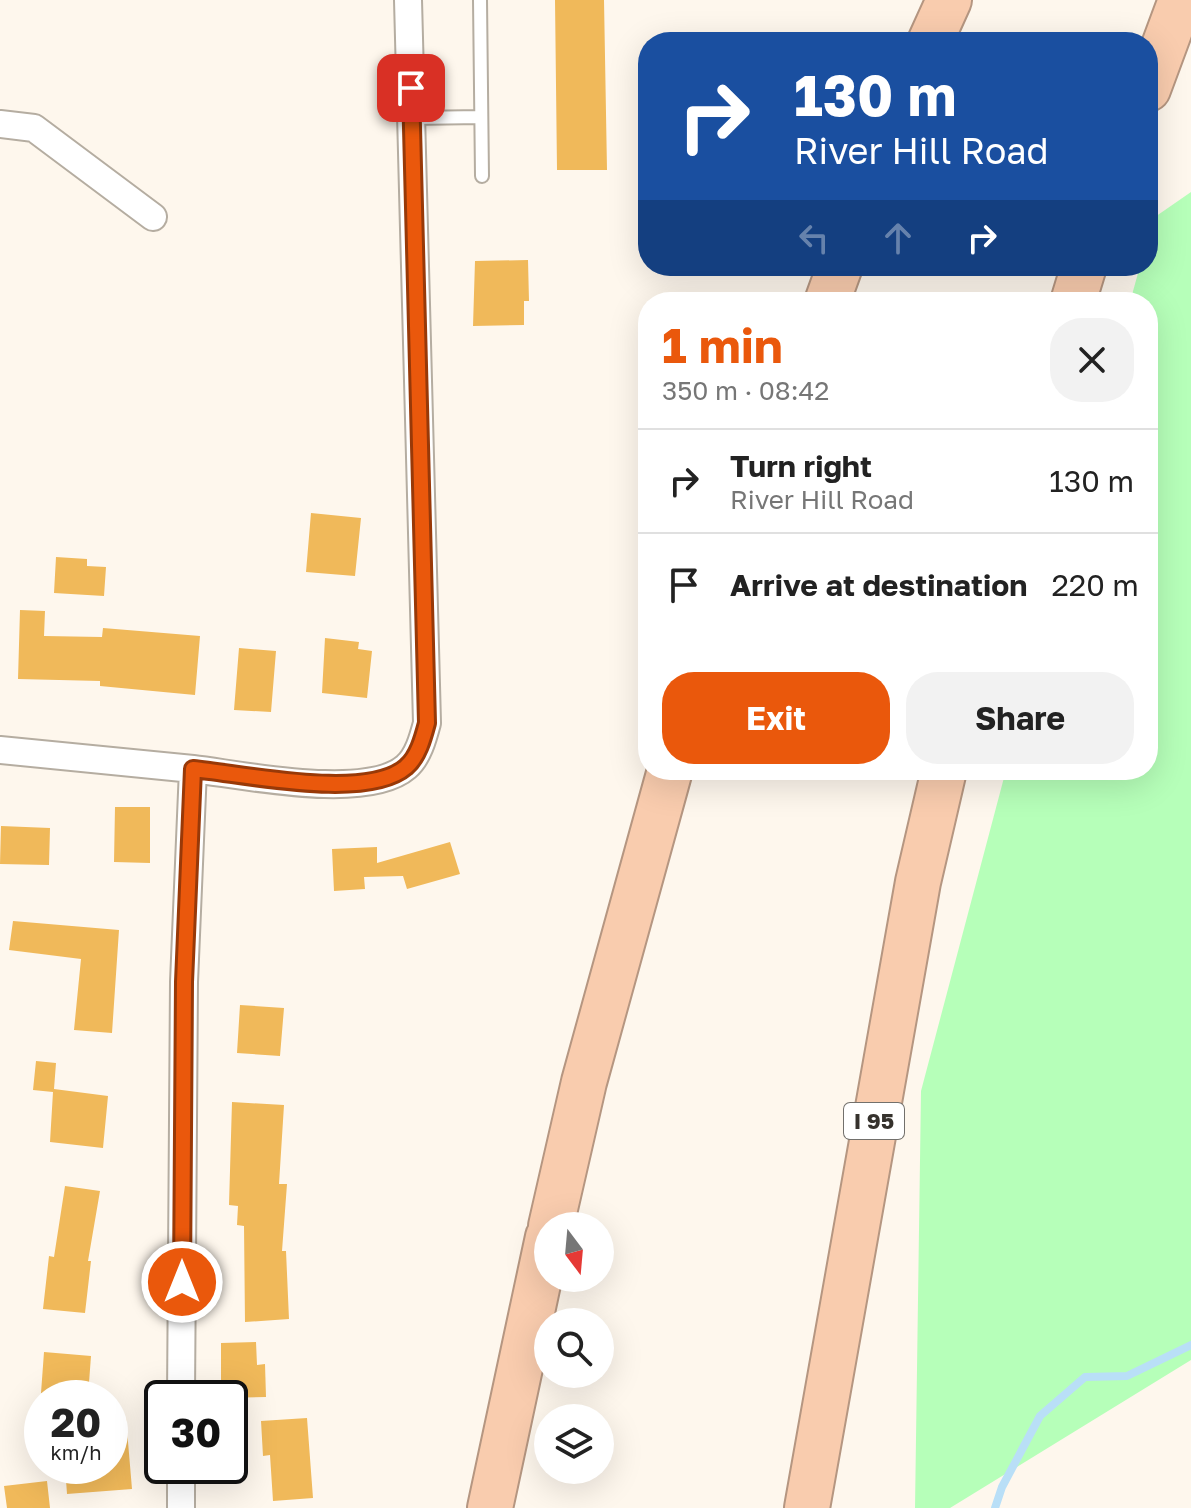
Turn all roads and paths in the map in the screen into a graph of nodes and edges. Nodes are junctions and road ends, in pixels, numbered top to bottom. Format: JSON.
{"nodes":[{"id":1,"x":408,"y":0,"type":"edge"},
{"id":2,"x":480,"y":0,"type":"edge"},
{"id":3,"x":949,"y":0,"type":"edge"},
{"id":4,"x":1181,"y":0,"type":"edge"},
{"id":5,"x":935,"y":32,"type":"edge"},
{"id":6,"x":1158,"y":62,"type":"edge"},
{"id":7,"x":481,"y":117,"type":"junction"},
{"id":8,"x":412,"y":118,"type":"junction"},
{"id":9,"x":0,"y":124,"type":"edge"},
{"id":10,"x":482,"y":176,"type":"dead end"},
{"id":11,"x":153,"y":217,"type":"dead end"},
{"id":12,"x":0,"y":750,"type":"edge"},
{"id":13,"x":193,"y":769,"type":"junction"},
{"id":14,"x":667,"y":780,"type":"edge"},
{"id":15,"x":942,"y":780,"type":"edge"},
{"id":16,"x":554,"y":1212,"type":"edge"},
{"id":17,"x":536,"y":1292,"type":"edge"},
{"id":18,"x":181,"y":1380,"type":"edge"},
{"id":19,"x":181,"y":1484,"type":"edge"},
{"id":20,"x":810,"y":1491,"type":"edge"},
{"id":21,"x":181,"y":1508,"type":"edge"},
{"id":22,"x":490,"y":1508,"type":"edge"}],
"edges":[{"from":1,"to":8,"type":"street"},
{"from":2,"to":7,"type":"lane"},
{"from":3,"to":5,"type":"highway"},
{"from":4,"to":6,"type":"highway"},
{"from":7,"to":8,"type":"lane"},
{"from":7,"to":10,"type":"lane"},
{"from":8,"to":13,"type":"street"},
{"from":9,"to":11,"type":"street"},
{"from":12,"to":13,"type":"street"},
{"from":13,"to":18,"type":"street"},
{"from":14,"to":16,"type":"highway"},
{"from":15,"to":20,"type":"highway","number":"I 95"},
{"from":17,"to":22,"type":"highway"},
{"from":19,"to":21,"type":"street"}]}
